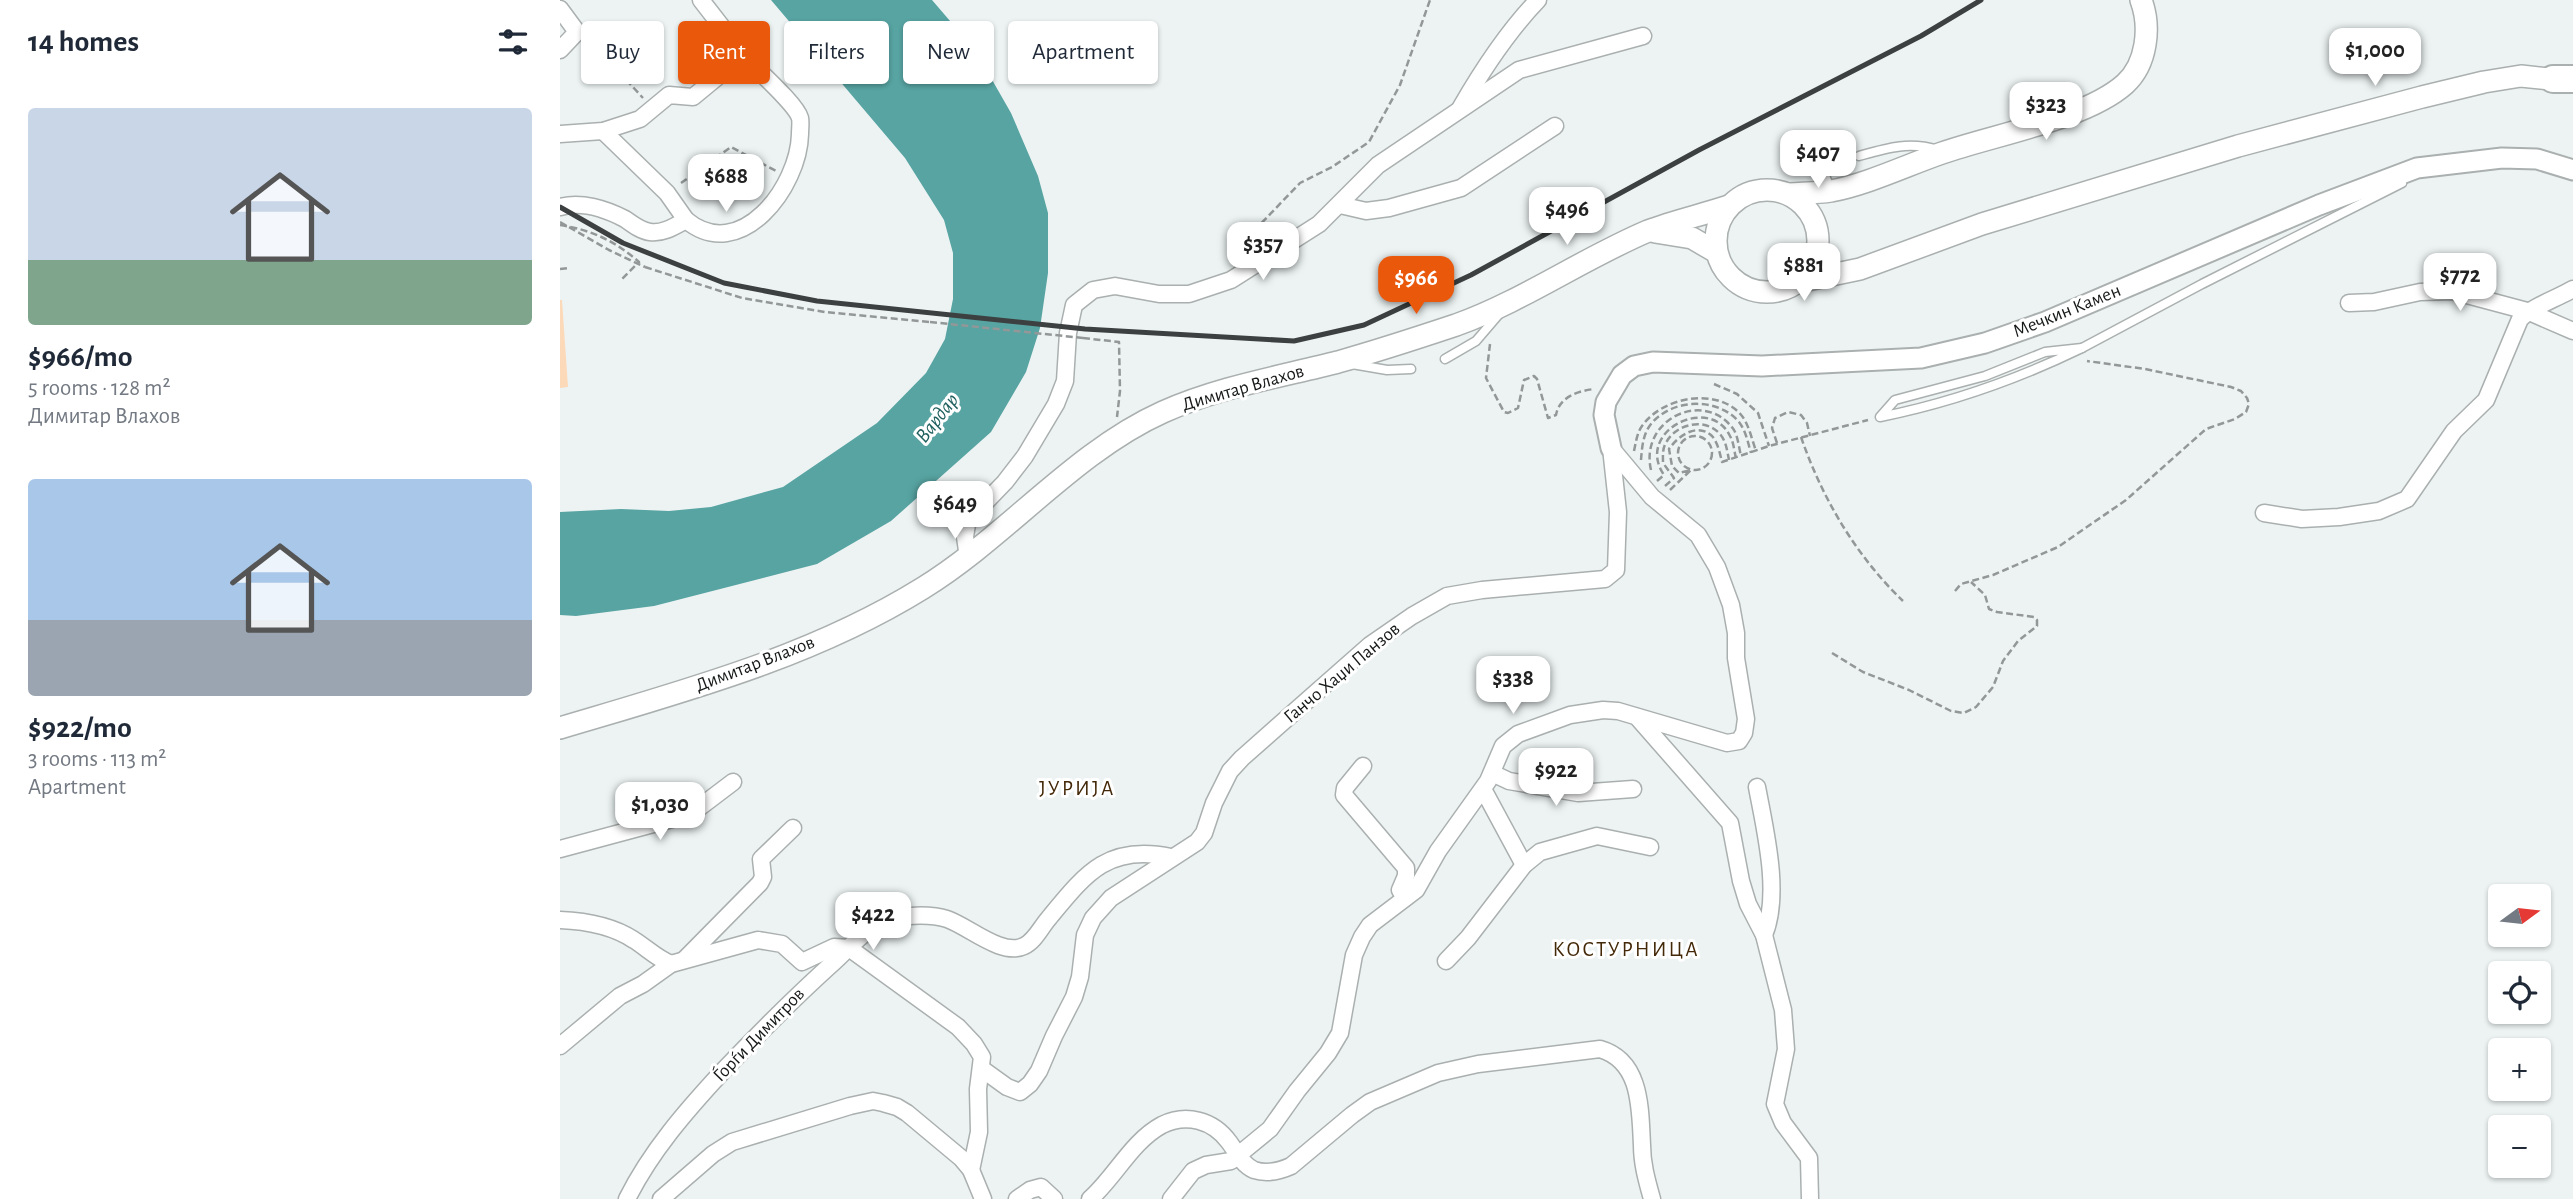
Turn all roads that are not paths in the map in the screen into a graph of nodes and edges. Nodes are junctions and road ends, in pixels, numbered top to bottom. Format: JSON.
{"nodes":[{"id":1,"x":701,"y":0,"type":"edge"},
{"id":2,"x":1538,"y":0,"type":"edge"},
{"id":3,"x":2141,"y":0,"type":"edge"},
{"id":4,"x":560,"y":9,"type":"edge"},
{"id":5,"x":717,"y":21,"type":"edge"},
{"id":6,"x":1643,"y":36,"type":"dead end"},
{"id":7,"x":560,"y":50,"type":"edge"},
{"id":8,"x":2566,"y":80,"type":"edge"},
{"id":9,"x":770,"y":83,"type":"edge"},
{"id":10,"x":709,"y":84,"type":"edge"},
{"id":11,"x":1458,"y":112,"type":"junction"},
{"id":12,"x":1555,"y":126,"type":"dead end"},
{"id":13,"x":603,"y":131,"type":"junction"},
{"id":14,"x":560,"y":134,"type":"edge"},
{"id":15,"x":1944,"y":152,"type":"junction"},
{"id":16,"x":1859,"y":156,"type":"dead end"},
{"id":17,"x":2460,"y":162,"type":"junction"},
{"id":18,"x":1825,"y":167,"type":"dead end"},
{"id":19,"x":2573,"y":170,"type":"edge"},
{"id":20,"x":1831,"y":191,"type":"junction"},
{"id":21,"x":1789,"y":194,"type":"junction"},
{"id":22,"x":1340,"y":205,"type":"junction"},
{"id":23,"x":1729,"y":206,"type":"junction"},
{"id":24,"x":560,"y":207,"type":"edge"},
{"id":25,"x":1814,"y":219,"type":"junction"},
{"id":26,"x":686,"y":220,"type":"junction"},
{"id":27,"x":1649,"y":231,"type":"junction"},
{"id":28,"x":1818,"y":241,"type":"junction"},
{"id":29,"x":1716,"y":252,"type":"junction"},
{"id":30,"x":1860,"y":269,"type":"junction"},
{"id":31,"x":1798,"y":282,"type":"junction"},
{"id":32,"x":2573,"y":289,"type":"edge"},
{"id":33,"x":1506,"y":303,"type":"junction"},
{"id":34,"x":2349,"y":303,"type":"dead end"},
{"id":35,"x":2527,"y":311,"type":"junction"},
{"id":36,"x":2573,"y":331,"type":"edge"},
{"id":37,"x":2082,"y":348,"type":"junction"},
{"id":38,"x":1445,"y":359,"type":"dead end"},
{"id":39,"x":1339,"y":361,"type":"junction"},
{"id":40,"x":1411,"y":369,"type":"dead end"},
{"id":41,"x":1611,"y":448,"type":"junction"},
{"id":42,"x":2264,"y":513,"type":"dead end"},
{"id":43,"x":968,"y":557,"type":"junction"},
{"id":44,"x":1636,"y":715,"type":"junction"},
{"id":45,"x":560,"y":728,"type":"edge"},
{"id":46,"x":1363,"y":766,"type":"dead end"},
{"id":47,"x":1492,"y":773,"type":"junction"},
{"id":48,"x":733,"y":782,"type":"dead end"},
{"id":49,"x":1757,"y":787,"type":"dead end"},
{"id":50,"x":1483,"y":789,"type":"junction"},
{"id":51,"x":1633,"y":789,"type":"dead end"},
{"id":52,"x":793,"y":828,"type":"dead end"},
{"id":53,"x":1650,"y":847,"type":"dead end"},
{"id":54,"x":560,"y":849,"type":"edge"},
{"id":55,"x":1171,"y":857,"type":"junction"},
{"id":56,"x":1524,"y":865,"type":"junction"},
{"id":57,"x":1405,"y":898,"type":"junction"},
{"id":58,"x":560,"y":920,"type":"edge"},
{"id":59,"x":1764,"y":935,"type":"junction"},
{"id":60,"x":849,"y":948,"type":"junction"},
{"id":61,"x":1446,"y":961,"type":"dead end"},
{"id":62,"x":677,"y":962,"type":"junction"},
{"id":63,"x":560,"y":1046,"type":"edge"},
{"id":64,"x":982,"y":1069,"type":"junction"},
{"id":65,"x":1238,"y":1156,"type":"junction"},
{"id":66,"x":971,"y":1170,"type":"junction"},
{"id":67,"x":626,"y":1199,"type":"edge"},
{"id":68,"x":661,"y":1199,"type":"edge"},
{"id":69,"x":983,"y":1199,"type":"edge"},
{"id":70,"x":1017,"y":1199,"type":"edge"},
{"id":71,"x":1055,"y":1199,"type":"edge"},
{"id":72,"x":1090,"y":1199,"type":"edge"},
{"id":73,"x":1171,"y":1199,"type":"edge"},
{"id":74,"x":1652,"y":1199,"type":"edge"},
{"id":75,"x":1810,"y":1199,"type":"edge"}],
"edges":[{"from":1,"to":5,"type":"street"},
{"from":2,"to":11,"type":"street"},
{"from":3,"to":15,"type":"main road"},
{"from":4,"to":7,"type":"street"},
{"from":6,"to":11,"type":"street"},
{"from":8,"to":30,"type":"main road"},
{"from":9,"to":26,"type":"street"},
{"from":10,"to":13,"type":"street"},
{"from":11,"to":22,"type":"street"},
{"from":12,"to":22,"type":"street"},
{"from":13,"to":14,"type":"street"},
{"from":13,"to":26,"type":"street"},
{"from":15,"to":16,"type":"lane"},
{"from":15,"to":20,"type":"main road"},
{"from":17,"to":19,"type":"street","name":"Мечкин Камен"},
{"from":17,"to":37,"type":"lane"},
{"from":17,"to":41,"type":"street","name":"Мечкин Камен"},
{"from":18,"to":20,"type":"lane"},
{"from":20,"to":21,"type":"main road"},
{"from":20,"to":25,"type":"main road"},
{"from":21,"to":23,"type":"main road"},
{"from":21,"to":25,"type":"main road"},
{"from":22,"to":43,"type":"street"},
{"from":23,"to":27,"type":"main road","name":"Димитар Влахов"},
{"from":23,"to":29,"type":"main road"},
{"from":24,"to":26,"type":"street"},
{"from":25,"to":28,"type":"main road"},
{"from":27,"to":29,"type":"main road"},
{"from":27,"to":33,"type":"main road","name":"Димитар Влахов"},
{"from":28,"to":30,"type":"main road"},
{"from":28,"to":31,"type":"main road"},
{"from":29,"to":31,"type":"main road"},
{"from":30,"to":31,"type":"main road"},
{"from":32,"to":35,"type":"street"},
{"from":33,"to":38,"type":"lane"},
{"from":33,"to":39,"type":"main road","name":"Димитар Влахов"},
{"from":34,"to":35,"type":"street"},
{"from":35,"to":36,"type":"street"},
{"from":35,"to":42,"type":"street"},
{"from":37,"to":37,"type":"lane"},
{"from":39,"to":40,"type":"lane"},
{"from":39,"to":43,"type":"main road","name":"Димитар Влахов"},
{"from":41,"to":44,"type":"street"},
{"from":41,"to":55,"type":"street","name":"Ганчо Хаџи Панзов"},
{"from":43,"to":45,"type":"main road","name":"Димитар Влахов"},
{"from":44,"to":47,"type":"street"},
{"from":44,"to":59,"type":"street"},
{"from":46,"to":57,"type":"street"},
{"from":47,"to":50,"type":"street"},
{"from":47,"to":51,"type":"street"},
{"from":48,"to":54,"type":"street"},
{"from":49,"to":59,"type":"street"},
{"from":50,"to":56,"type":"street"},
{"from":50,"to":57,"type":"street"},
{"from":52,"to":62,"type":"street"},
{"from":53,"to":56,"type":"street"},
{"from":55,"to":60,"type":"street","name":"Ѓорѓи Димитров"},
{"from":55,"to":64,"type":"street"},
{"from":56,"to":61,"type":"street"},
{"from":57,"to":65,"type":"street"},
{"from":58,"to":62,"type":"street"},
{"from":59,"to":75,"type":"street"},
{"from":60,"to":62,"type":"street"},
{"from":60,"to":64,"type":"street"},
{"from":60,"to":67,"type":"street","name":"Ѓорѓи Димитров"},
{"from":62,"to":63,"type":"street"},
{"from":64,"to":66,"type":"street"},
{"from":65,"to":72,"type":"street"},
{"from":65,"to":73,"type":"street"},
{"from":65,"to":74,"type":"street"},
{"from":66,"to":68,"type":"street"},
{"from":66,"to":69,"type":"street"},
{"from":70,"to":71,"type":"street"}]}
